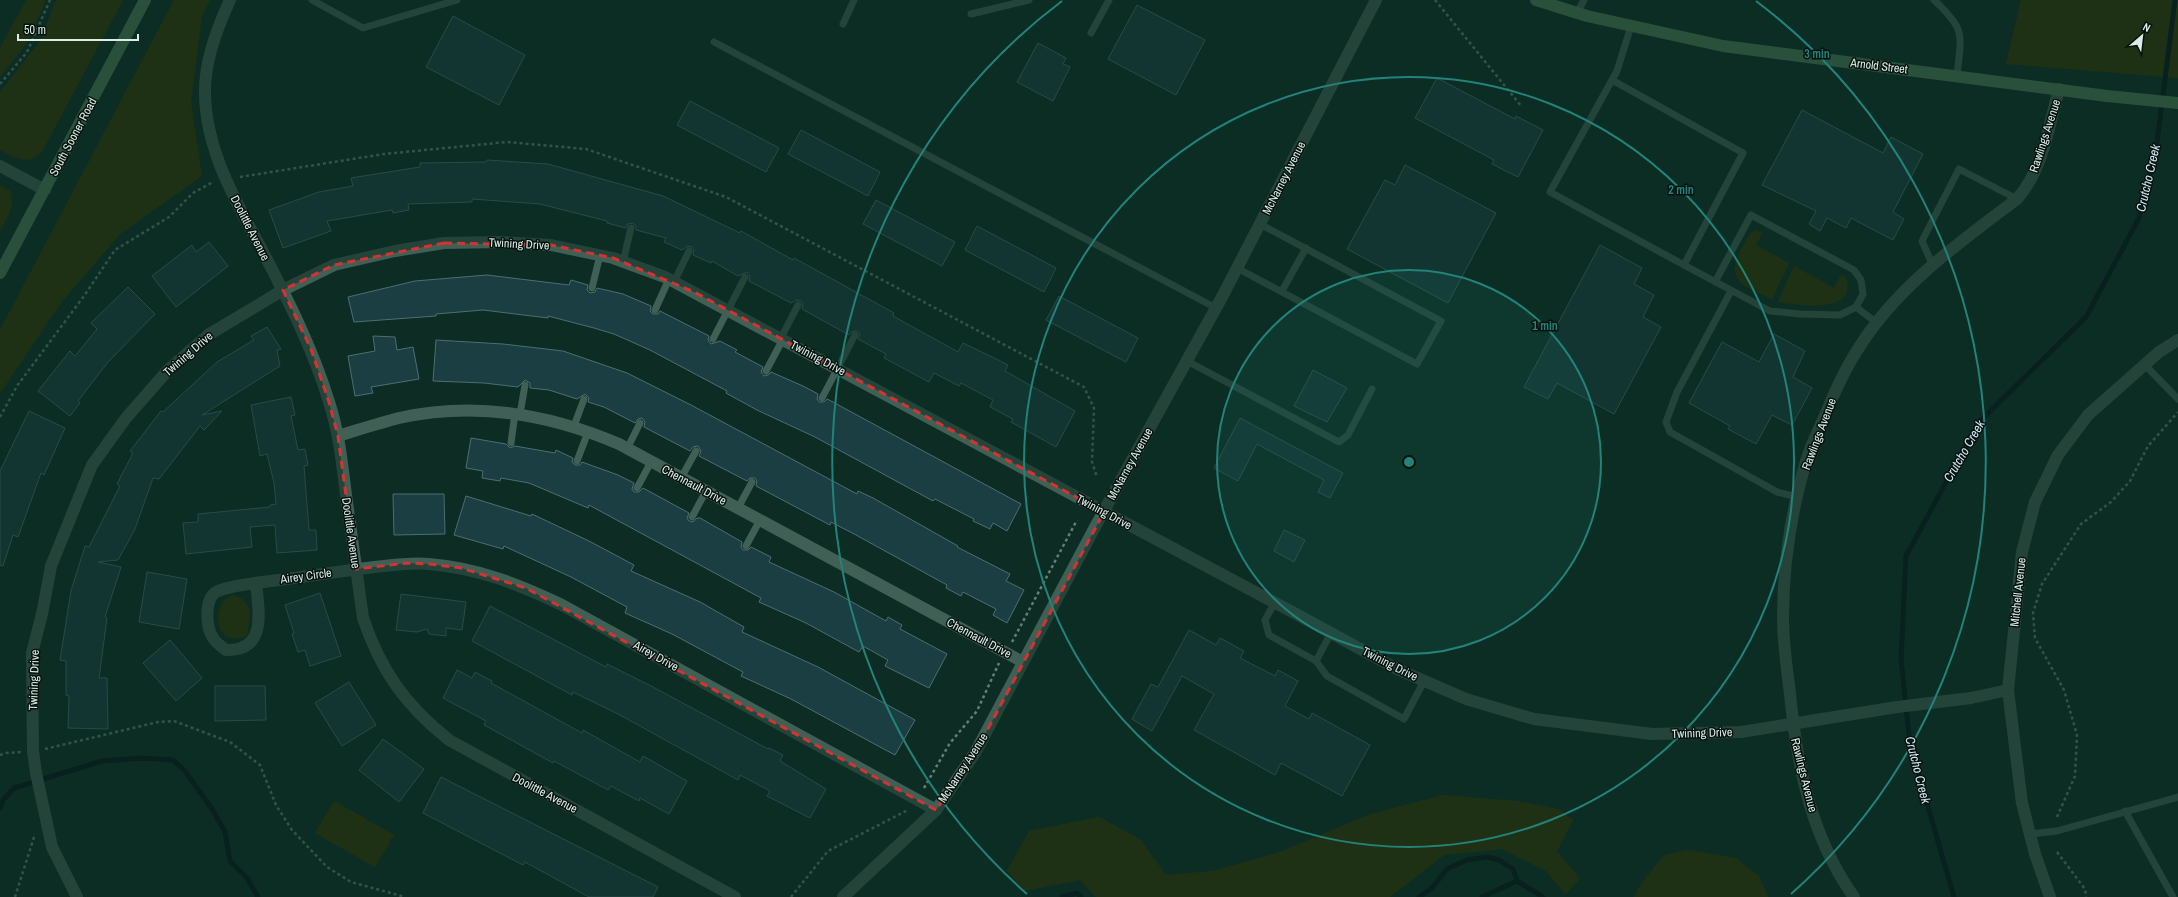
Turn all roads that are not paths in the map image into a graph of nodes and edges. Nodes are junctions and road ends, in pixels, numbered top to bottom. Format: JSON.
{"nodes":[{"id":1,"x":145,"y":0,"type":"edge"},
{"id":2,"x":230,"y":0,"type":"edge"},
{"id":3,"x":312,"y":0,"type":"edge"},
{"id":4,"x":457,"y":0,"type":"edge"},
{"id":5,"x":854,"y":0,"type":"edge"},
{"id":6,"x":1029,"y":0,"type":"edge"},
{"id":7,"x":1109,"y":0,"type":"edge"},
{"id":8,"x":1376,"y":0,"type":"edge"},
{"id":9,"x":1536,"y":0,"type":"edge"},
{"id":10,"x":1584,"y":0,"type":"edge"},
{"id":11,"x":1934,"y":0,"type":"edge"},
{"id":12,"x":1577,"y":13,"type":"junction"},
{"id":13,"x":971,"y":14,"type":"dead end"},
{"id":14,"x":843,"y":24,"type":"dead end"},
{"id":15,"x":1631,"y":26,"type":"junction"},
{"id":16,"x":1092,"y":33,"type":"dead end"},
{"id":17,"x":714,"y":42,"type":"dead end"},
{"id":18,"x":1957,"y":76,"type":"junction"},
{"id":19,"x":1612,"y":80,"type":"junction"},
{"id":20,"x":2059,"y":89,"type":"junction"},
{"id":21,"x":2178,"y":103,"type":"edge"},
{"id":22,"x":0,"y":166,"type":"edge"},
{"id":23,"x":44,"y":190,"type":"junction"},
{"id":24,"x":2017,"y":198,"type":"junction"},
{"id":25,"x":1260,"y":224,"type":"junction"},
{"id":26,"x":631,"y":228,"type":"dead end"},
{"id":27,"x":1306,"y":248,"type":"junction"},
{"id":28,"x":689,"y":251,"type":"dead end"},
{"id":29,"x":600,"y":255,"type":"junction"},
{"id":30,"x":623,"y":262,"type":"junction"},
{"id":31,"x":1932,"y":264,"type":"junction"},
{"id":32,"x":1684,"y":265,"type":"junction"},
{"id":33,"x":1237,"y":268,"type":"junction"},
{"id":34,"x":0,"y":273,"type":"edge"},
{"id":35,"x":745,"y":277,"type":"dead end"},
{"id":36,"x":672,"y":280,"type":"junction"},
{"id":37,"x":1715,"y":282,"type":"junction"},
{"id":38,"x":592,"y":288,"type":"dead end"},
{"id":39,"x":283,"y":290,"type":"junction"},
{"id":40,"x":1282,"y":291,"type":"junction"},
{"id":41,"x":1731,"y":291,"type":"junction"},
{"id":42,"x":798,"y":305,"type":"dead end"},
{"id":43,"x":1856,"y":307,"type":"junction"},
{"id":44,"x":1216,"y":308,"type":"junction"},
{"id":45,"x":655,"y":310,"type":"dead end"},
{"id":46,"x":728,"y":310,"type":"junction"},
{"id":47,"x":1877,"y":323,"type":"junction"},
{"id":48,"x":854,"y":335,"type":"dead end"},
{"id":49,"x":713,"y":339,"type":"dead end"},
{"id":50,"x":782,"y":339,"type":"junction"},
{"id":51,"x":2178,"y":340,"type":"edge"},
{"id":52,"x":1187,"y":361,"type":"junction"},
{"id":53,"x":2145,"y":365,"type":"junction"},
{"id":54,"x":837,"y":369,"type":"junction"},
{"id":55,"x":766,"y":371,"type":"dead end"},
{"id":56,"x":525,"y":385,"type":"dead end"},
{"id":57,"x":1372,"y":389,"type":"dead end"},
{"id":58,"x":822,"y":398,"type":"dead end"},
{"id":59,"x":584,"y":399,"type":"dead end"},
{"id":60,"x":2178,"y":399,"type":"edge"},
{"id":61,"x":518,"y":414,"type":"junction"},
{"id":62,"x":640,"y":423,"type":"dead end"},
{"id":63,"x":574,"y":426,"type":"junction"},
{"id":64,"x":588,"y":432,"type":"junction"},
{"id":65,"x":338,"y":436,"type":"junction"},
{"id":66,"x":511,"y":443,"type":"dead end"},
{"id":67,"x":628,"y":449,"type":"junction"},
{"id":68,"x":696,"y":451,"type":"dead end"},
{"id":69,"x":577,"y":461,"type":"dead end"},
{"id":70,"x":651,"y":462,"type":"junction"},
{"id":71,"x":681,"y":478,"type":"junction"},
{"id":72,"x":752,"y":482,"type":"dead end"},
{"id":73,"x":638,"y":488,"type":"dead end"},
{"id":74,"x":706,"y":491,"type":"junction"},
{"id":75,"x":1797,"y":496,"type":"junction"},
{"id":76,"x":738,"y":508,"type":"junction"},
{"id":77,"x":1104,"y":512,"type":"junction"},
{"id":78,"x":692,"y":517,"type":"dead end"},
{"id":79,"x":760,"y":520,"type":"junction"},
{"id":80,"x":746,"y":546,"type":"dead end"},
{"id":81,"x":356,"y":570,"type":"junction"},
{"id":82,"x":256,"y":583,"type":"junction"},
{"id":83,"x":1275,"y":602,"type":"junction"},
{"id":84,"x":1331,"y":633,"type":"junction"},
{"id":85,"x":1316,"y":661,"type":"junction"},
{"id":86,"x":1023,"y":662,"type":"junction"},
{"id":87,"x":1424,"y":681,"type":"junction"},
{"id":88,"x":2008,"y":690,"type":"junction"},
{"id":89,"x":1793,"y":724,"type":"junction"},
{"id":90,"x":2178,"y":796,"type":"edge"},
{"id":91,"x":936,"y":810,"type":"junction"},
{"id":92,"x":2125,"y":812,"type":"junction"},
{"id":93,"x":2030,"y":834,"type":"junction"},
{"id":94,"x":77,"y":897,"type":"edge"},
{"id":95,"x":735,"y":897,"type":"edge"},
{"id":96,"x":843,"y":897,"type":"edge"},
{"id":97,"x":1854,"y":897,"type":"edge"},
{"id":98,"x":2050,"y":897,"type":"edge"},
{"id":99,"x":2173,"y":897,"type":"edge"}],
"edges":[{"from":1,"to":23,"type":"main road","name":"South Sooner Road"},
{"from":2,"to":39,"type":"street","name":"Doolittle Avenue"},
{"from":3,"to":4,"type":"lane"},
{"from":5,"to":14,"type":"lane"},
{"from":6,"to":13,"type":"lane"},
{"from":7,"to":16,"type":"lane"},
{"from":8,"to":25,"type":"street","name":"McNarney Avenue"},
{"from":9,"to":12,"type":"main road","name":"Arnold Street"},
{"from":10,"to":12,"type":"lane"},
{"from":11,"to":18,"type":"lane"},
{"from":12,"to":15,"type":"main road","name":"Arnold Street"},
{"from":15,"to":18,"type":"main road","name":"Arnold Street"},
{"from":15,"to":19,"type":"lane"},
{"from":17,"to":44,"type":"lane"},
{"from":18,"to":20,"type":"main road","name":"Arnold Street"},
{"from":19,"to":32,"type":"lane"},
{"from":19,"to":32,"type":"lane"},
{"from":20,"to":21,"type":"main road","name":"Arnold Street"},
{"from":20,"to":24,"type":"street","name":"Rawlings Avenue"},
{"from":22,"to":23,"type":"street"},
{"from":23,"to":34,"type":"main road","name":"South Sooner Road"},
{"from":24,"to":31,"type":"street","name":"Rawlings Avenue"},
{"from":24,"to":31,"type":"lane"},
{"from":25,"to":27,"type":"lane"},
{"from":25,"to":33,"type":"street","name":"McNarney Avenue"},
{"from":26,"to":30,"type":"lane"},
{"from":27,"to":40,"type":"lane"},
{"from":27,"to":40,"type":"lane"},
{"from":28,"to":36,"type":"lane"},
{"from":29,"to":30,"type":"street","name":"Twining Drive"},
{"from":29,"to":38,"type":"lane"},
{"from":29,"to":39,"type":"street","name":"Twining Drive"},
{"from":30,"to":36,"type":"street","name":"Twining Drive"},
{"from":31,"to":47,"type":"street","name":"Rawlings Avenue"},
{"from":32,"to":37,"type":"lane"},
{"from":33,"to":40,"type":"lane"},
{"from":33,"to":44,"type":"street","name":"McNarney Avenue"},
{"from":35,"to":46,"type":"lane"},
{"from":36,"to":45,"type":"lane"},
{"from":36,"to":46,"type":"street","name":"Twining Drive"},
{"from":37,"to":41,"type":"lane"},
{"from":37,"to":43,"type":"lane"},
{"from":39,"to":65,"type":"street","name":"Doolittle Avenue"},
{"from":39,"to":94,"type":"street","name":"Twining Drive"},
{"from":41,"to":43,"type":"lane"},
{"from":41,"to":75,"type":"lane"},
{"from":42,"to":50,"type":"lane"},
{"from":43,"to":47,"type":"lane"},
{"from":44,"to":52,"type":"street","name":"McNarney Avenue"},
{"from":46,"to":49,"type":"lane"},
{"from":46,"to":50,"type":"street","name":"Twining Drive"},
{"from":47,"to":75,"type":"street","name":"Rawlings Avenue"},
{"from":48,"to":54,"type":"lane"},
{"from":50,"to":54,"type":"street","name":"Twining Drive"},
{"from":50,"to":55,"type":"lane"},
{"from":51,"to":53,"type":"street","name":"Mitchell Avenue"},
{"from":52,"to":57,"type":"lane"},
{"from":52,"to":77,"type":"street","name":"McNarney Avenue"},
{"from":53,"to":60,"type":"lane"},
{"from":53,"to":88,"type":"street","name":"Mitchell Avenue"},
{"from":54,"to":58,"type":"lane"},
{"from":54,"to":77,"type":"street","name":"Twining Drive"},
{"from":56,"to":61,"type":"lane"},
{"from":59,"to":63,"type":"lane"},
{"from":61,"to":63,"type":"street","name":"Chennault Drive"},
{"from":61,"to":65,"type":"street","name":"Chennault Drive"},
{"from":61,"to":66,"type":"lane"},
{"from":62,"to":67,"type":"lane"},
{"from":63,"to":64,"type":"street","name":"Chennault Drive"},
{"from":64,"to":67,"type":"street","name":"Chennault Drive"},
{"from":64,"to":69,"type":"lane"},
{"from":65,"to":81,"type":"street","name":"Doolittle Avenue"},
{"from":67,"to":70,"type":"street","name":"Chennault Drive"},
{"from":68,"to":71,"type":"lane"},
{"from":70,"to":71,"type":"street","name":"Chennault Drive"},
{"from":70,"to":73,"type":"lane"},
{"from":71,"to":74,"type":"street","name":"Chennault Drive"},
{"from":72,"to":76,"type":"lane"},
{"from":74,"to":76,"type":"street","name":"Chennault Drive"},
{"from":74,"to":78,"type":"lane"},
{"from":75,"to":89,"type":"street","name":"Rawlings Avenue"},
{"from":76,"to":79,"type":"street","name":"Chennault Drive"},
{"from":77,"to":83,"type":"street","name":"Twining Drive"},
{"from":77,"to":86,"type":"street","name":"McNarney Avenue"},
{"from":79,"to":80,"type":"lane"},
{"from":79,"to":86,"type":"street","name":"Chennault Drive"},
{"from":81,"to":82,"type":"street","name":"Airey Circle"},
{"from":81,"to":91,"type":"street","name":"Airey Drive"},
{"from":81,"to":95,"type":"street","name":"Doolittle Avenue"},
{"from":82,"to":82,"type":"street","name":"Airey Circle"},
{"from":83,"to":84,"type":"street","name":"Twining Drive"},
{"from":83,"to":85,"type":"lane"},
{"from":84,"to":85,"type":"lane"},
{"from":84,"to":87,"type":"street","name":"Twining Drive"},
{"from":85,"to":87,"type":"lane"},
{"from":86,"to":91,"type":"street","name":"McNarney Avenue"},
{"from":87,"to":89,"type":"street","name":"Twining Drive"},
{"from":88,"to":89,"type":"street","name":"Twining Drive"},
{"from":88,"to":93,"type":"street","name":"Mitchell Avenue"},
{"from":89,"to":97,"type":"street","name":"Rawlings Avenue"},
{"from":90,"to":92,"type":"lane"},
{"from":91,"to":96,"type":"street","name":"McNarney Avenue"},
{"from":92,"to":93,"type":"lane"},
{"from":92,"to":99,"type":"lane"},
{"from":93,"to":98,"type":"street","name":"Mitchell Avenue"}]}
